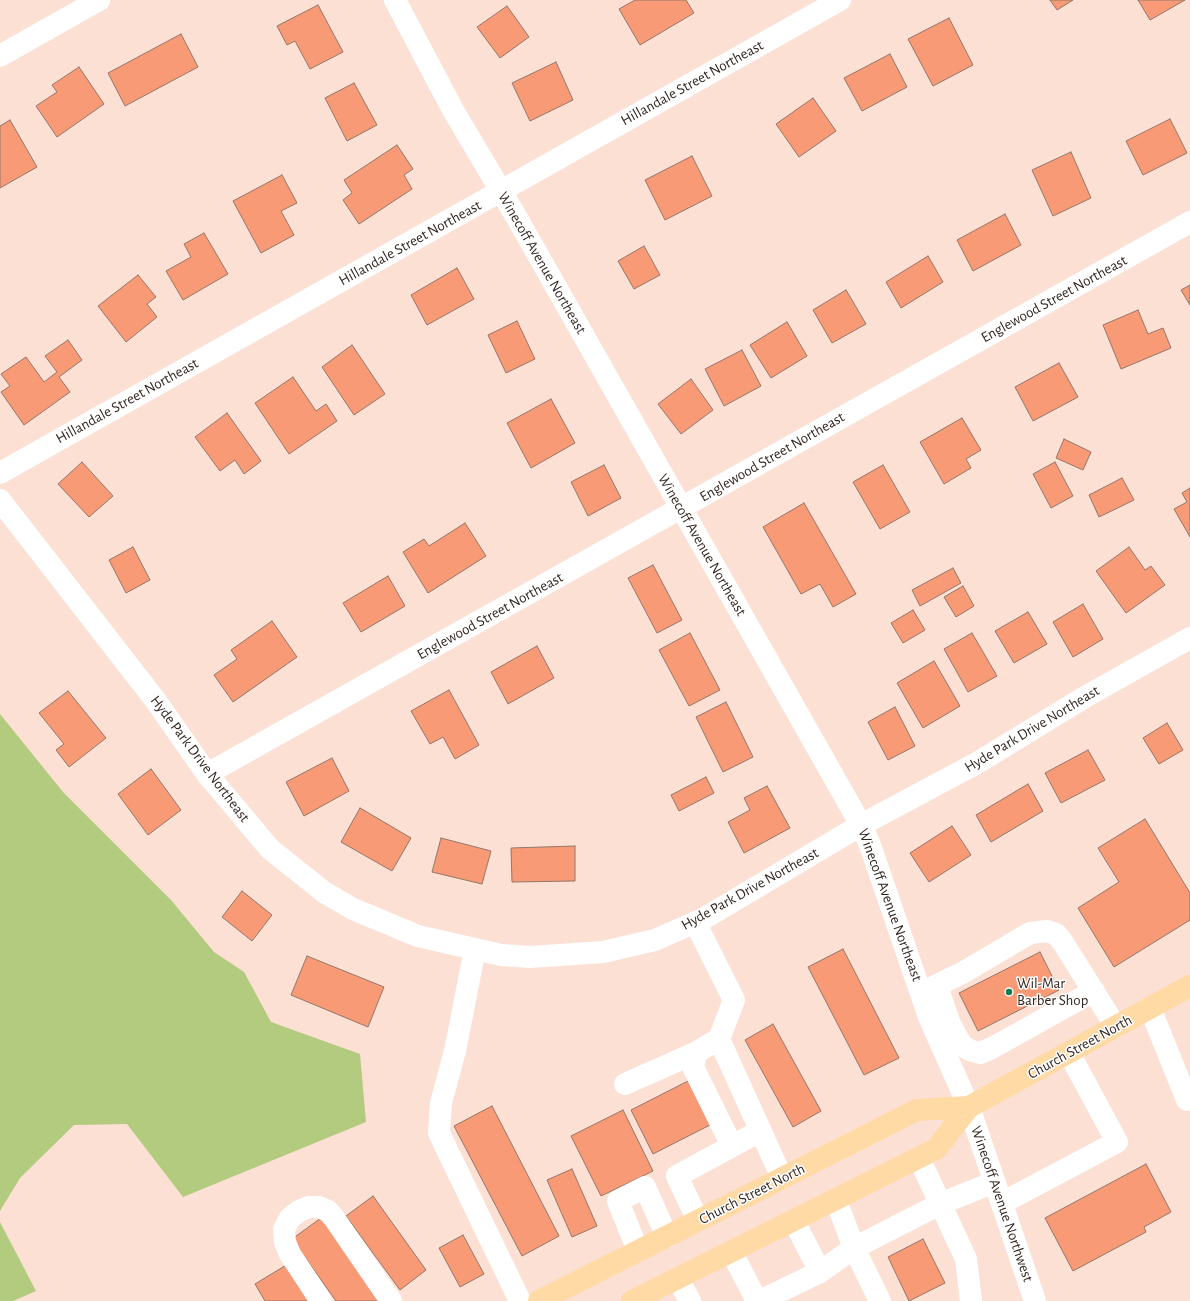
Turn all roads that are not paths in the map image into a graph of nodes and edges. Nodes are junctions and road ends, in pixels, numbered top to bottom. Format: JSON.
{"nodes":[{"id":1,"x":99,"y":0,"type":"edge"},
{"id":2,"x":395,"y":0,"type":"edge"},
{"id":3,"x":840,"y":0,"type":"edge"},
{"id":4,"x":816,"y":6,"type":"edge"},
{"id":5,"x":0,"y":56,"type":"edge"},
{"id":6,"x":502,"y":191,"type":"junction"},
{"id":7,"x":1190,"y":222,"type":"edge"},
{"id":8,"x":0,"y":473,"type":"edge"},
{"id":9,"x":0,"y":500,"type":"edge"},
{"id":10,"x":682,"y":509,"type":"junction"},
{"id":11,"x":1190,"y":638,"type":"edge"},
{"id":12,"x":207,"y":774,"type":"junction"},
{"id":13,"x":861,"y":825,"type":"junction"},
{"id":14,"x":695,"y":922,"type":"junction"},
{"id":15,"x":475,"y":949,"type":"junction"},
{"id":16,"x":1190,"y":986,"type":"edge"},
{"id":17,"x":929,"y":990,"type":"junction"},
{"id":18,"x":1094,"y":991,"type":"junction"},
{"id":19,"x":1150,"y":1008,"type":"junction"},
{"id":20,"x":943,"y":1027,"type":"junction"},
{"id":21,"x":1116,"y":1027,"type":"junction"},
{"id":22,"x":719,"y":1039,"type":"junction"},
{"id":23,"x":697,"y":1052,"type":"junction"},
{"id":24,"x":1069,"y":1053,"type":"junction"},
{"id":25,"x":625,"y":1084,"type":"dead end"},
{"id":26,"x":1190,"y":1099,"type":"edge"},
{"id":27,"x":969,"y":1107,"type":"junction"},
{"id":28,"x":760,"y":1131,"type":"junction"},
{"id":29,"x":732,"y":1146,"type":"junction"},
{"id":30,"x":919,"y":1158,"type":"junction"},
{"id":31,"x":782,"y":1178,"type":"junction"},
{"id":32,"x":995,"y":1182,"type":"junction"},
{"id":33,"x":836,"y":1200,"type":"junction"},
{"id":34,"x":942,"y":1203,"type":"junction"},
{"id":35,"x":1002,"y":1203,"type":"junction"},
{"id":36,"x":698,"y":1221,"type":"junction"},
{"id":37,"x":794,"y":1221,"type":"junction"},
{"id":38,"x":667,"y":1237,"type":"junction"},
{"id":39,"x":854,"y":1248,"type":"junction"},
{"id":40,"x":638,"y":1251,"type":"junction"},
{"id":41,"x":732,"y":1253,"type":"junction"},
{"id":42,"x":820,"y":1272,"type":"junction"},
{"id":43,"x":678,"y":1279,"type":"junction"},
{"id":44,"x":321,"y":1301,"type":"edge"},
{"id":45,"x":391,"y":1301,"type":"edge"},
{"id":46,"x":520,"y":1301,"type":"edge"},
{"id":47,"x":539,"y":1301,"type":"edge"},
{"id":48,"x":632,"y":1301,"type":"edge"},
{"id":49,"x":690,"y":1301,"type":"edge"},
{"id":50,"x":758,"y":1301,"type":"edge"},
{"id":51,"x":880,"y":1301,"type":"edge"},
{"id":52,"x":971,"y":1301,"type":"edge"},
{"id":53,"x":1035,"y":1301,"type":"edge"}],
"edges":[{"from":1,"to":5,"type":"street"},
{"from":2,"to":6,"type":"street","name":"Winecoff Avenue Northeast"},
{"from":3,"to":4,"type":"street","name":"Hillandale Street Northeast"},
{"from":4,"to":6,"type":"street","name":"Hillandale Street Northeast"},
{"from":6,"to":8,"type":"street","name":"Hillandale Street Northeast"},
{"from":6,"to":10,"type":"street","name":"Winecoff Avenue Northeast"},
{"from":7,"to":10,"type":"street","name":"Englewood Street Northeast"},
{"from":9,"to":12,"type":"street","name":"Hyde Park Drive Northeast"},
{"from":10,"to":12,"type":"street","name":"Englewood Street Northeast"},
{"from":10,"to":13,"type":"street","name":"Winecoff Avenue Northeast"},
{"from":11,"to":13,"type":"street","name":"Hyde Park Drive Northeast"},
{"from":12,"to":15,"type":"street","name":"Hyde Park Drive Northeast"},
{"from":13,"to":14,"type":"street","name":"Hyde Park Drive Northeast"},
{"from":13,"to":17,"type":"street","name":"Winecoff Avenue Northeast"},
{"from":14,"to":15,"type":"street","name":"Hyde Park Drive Northeast"},
{"from":14,"to":22,"type":"street"},
{"from":15,"to":46,"type":"street"},
{"from":16,"to":19,"type":"main road","name":"Church Street North"},
{"from":17,"to":18,"type":"street"},
{"from":17,"to":20,"type":"street","name":"Winecoff Avenue Northeast"},
{"from":18,"to":20,"type":"street"},
{"from":18,"to":21,"type":"street"},
{"from":19,"to":21,"type":"main road","name":"Church Street North"},
{"from":19,"to":26,"type":"street"},
{"from":20,"to":27,"type":"street","name":"Winecoff Avenue Northeast"},
{"from":21,"to":24,"type":"main road","name":"Church Street North"},
{"from":22,"to":23,"type":"street"},
{"from":22,"to":28,"type":"street"},
{"from":23,"to":25,"type":"street"},
{"from":23,"to":29,"type":"street"},
{"from":24,"to":27,"type":"main road","name":"Church Street North"},
{"from":24,"to":35,"type":"street"},
{"from":27,"to":30,"type":"main road","name":"Church Street North"},
{"from":27,"to":31,"type":"main road","name":"Church Street North"},
{"from":27,"to":32,"type":"street","name":"Winecoff Avenue Northwest"},
{"from":28,"to":29,"type":"street"},
{"from":28,"to":31,"type":"street"},
{"from":29,"to":36,"type":"street"},
{"from":30,"to":33,"type":"main road","name":"Church Street North"},
{"from":30,"to":34,"type":"street"},
{"from":31,"to":36,"type":"main road","name":"Church Street North"},
{"from":32,"to":34,"type":"street"},
{"from":32,"to":35,"type":"street","name":"Winecoff Avenue Northwest"},
{"from":33,"to":37,"type":"main road","name":"Church Street North"},
{"from":33,"to":39,"type":"street"},
{"from":34,"to":39,"type":"street"},
{"from":34,"to":52,"type":"street"},
{"from":35,"to":53,"type":"street","name":"Winecoff Avenue Northwest"},
{"from":36,"to":38,"type":"main road","name":"Church Street North"},
{"from":37,"to":41,"type":"main road","name":"Church Street North"},
{"from":37,"to":42,"type":"street"},
{"from":38,"to":40,"type":"main road","name":"Church Street North"},
{"from":38,"to":40,"type":"street"},
{"from":39,"to":42,"type":"street"},
{"from":39,"to":51,"type":"street"},
{"from":40,"to":47,"type":"main road","name":"Church Street North"},
{"from":41,"to":43,"type":"main road","name":"Church Street North"},
{"from":41,"to":50,"type":"street"},
{"from":42,"to":50,"type":"street"},
{"from":43,"to":48,"type":"main road","name":"Church Street North"},
{"from":43,"to":49,"type":"street"},
{"from":44,"to":45,"type":"street"}]}
